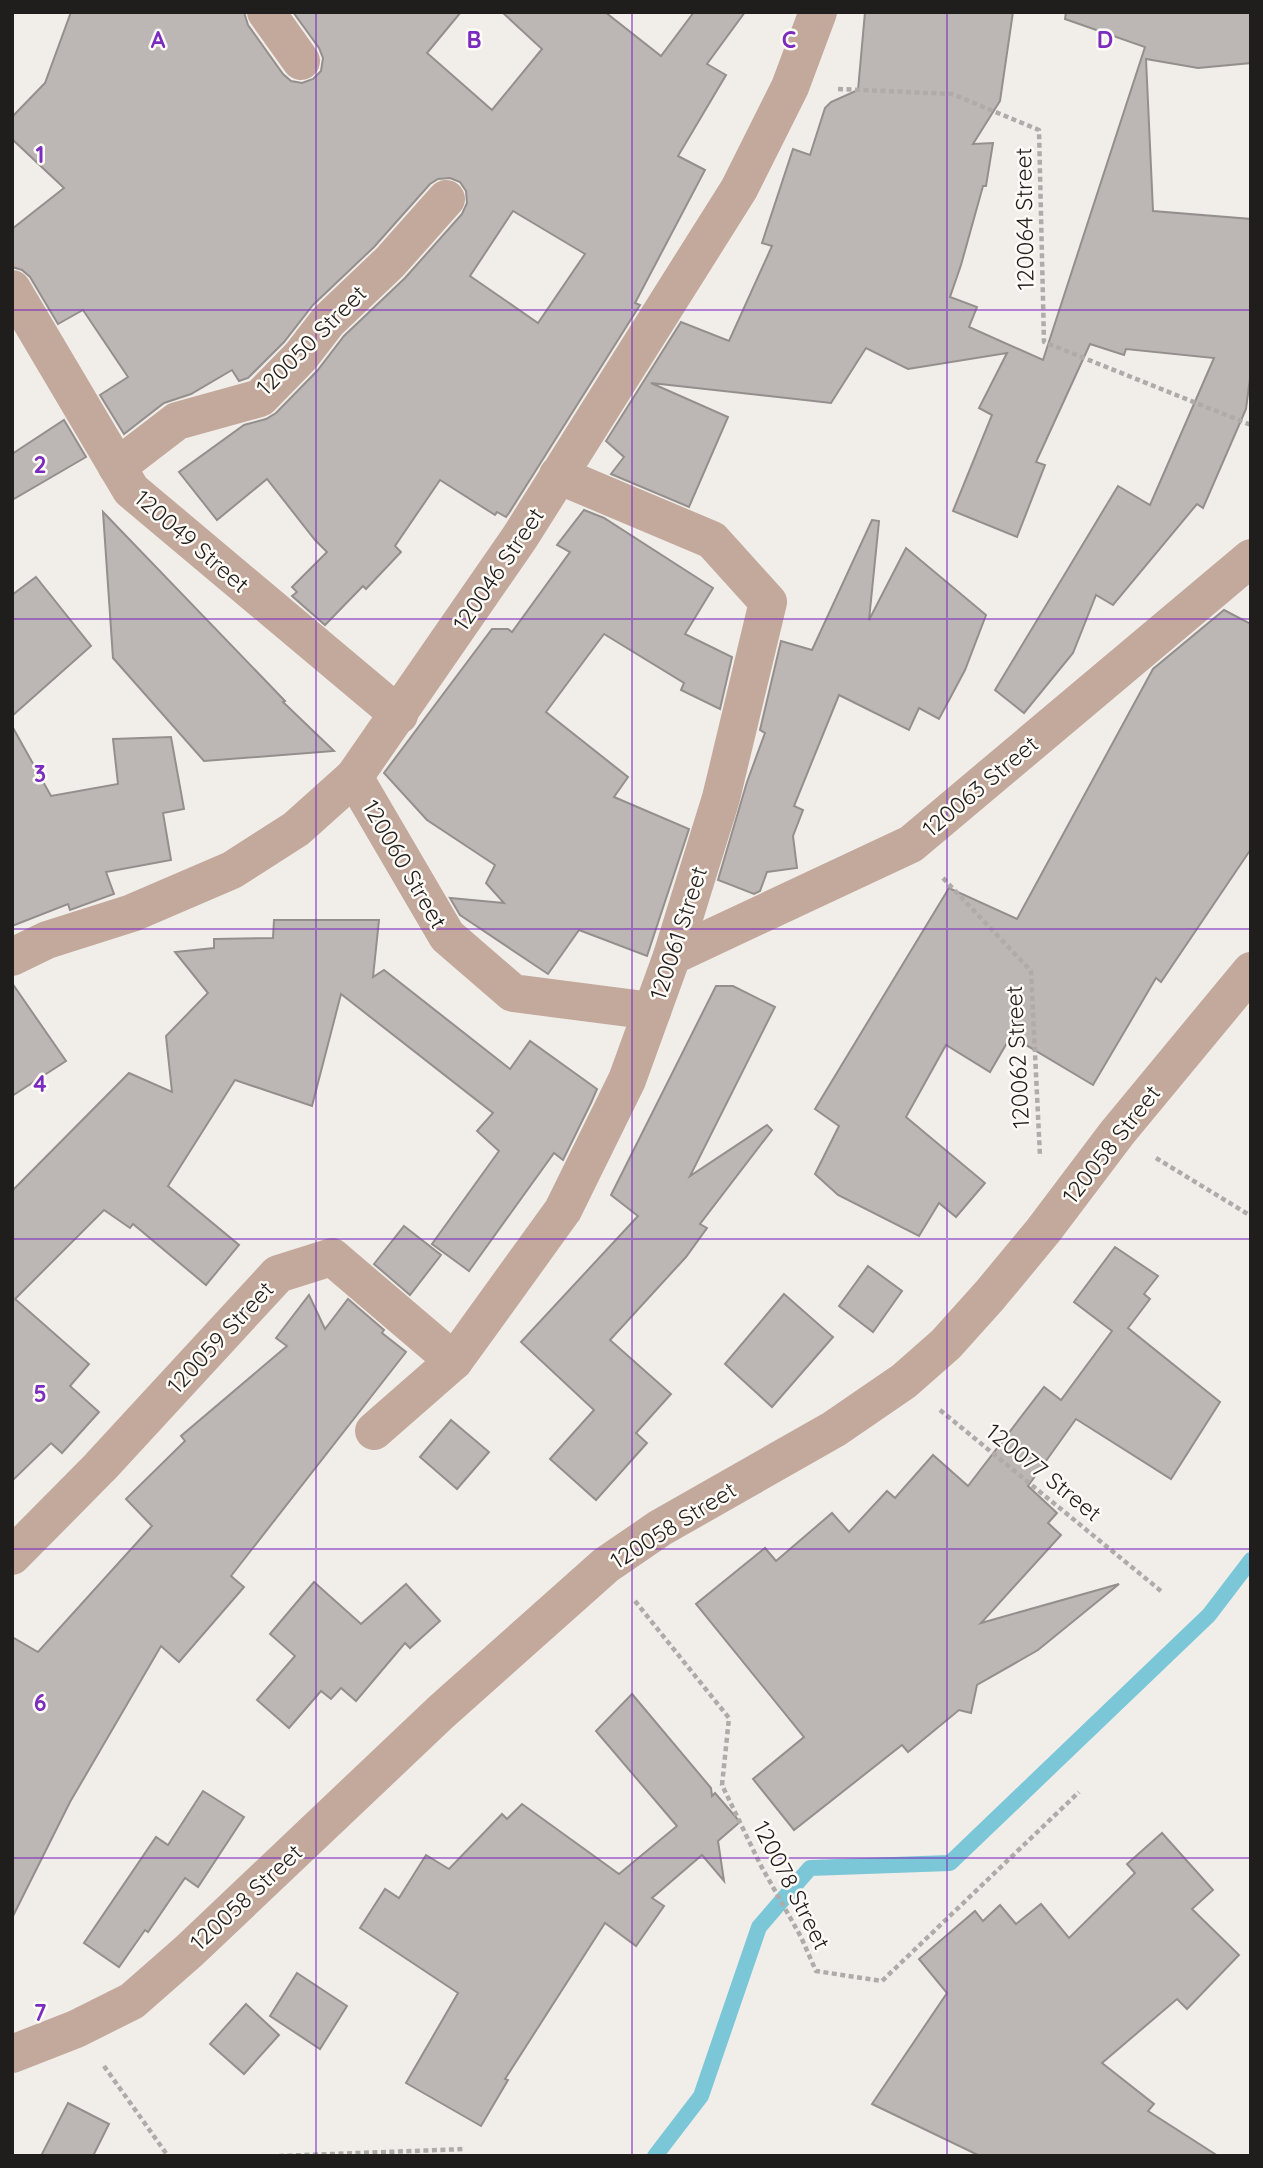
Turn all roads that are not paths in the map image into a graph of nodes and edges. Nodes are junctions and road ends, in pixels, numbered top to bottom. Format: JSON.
{"nodes":[{"id":1,"x":266,"y":12,"type":"edge"},
{"id":2,"x":818,"y":12,"type":"edge"},
{"id":3,"x":301,"y":61,"type":"dead end"},
{"id":4,"x":446,"y":199,"type":"dead end"},
{"id":5,"x":12,"y":289,"type":"edge"},
{"id":6,"x":117,"y":467,"type":"junction"},
{"id":7,"x":558,"y":475,"type":"junction"},
{"id":8,"x":1251,"y":558,"type":"edge"},
{"id":9,"x":399,"y":715,"type":"junction"},
{"id":10,"x":354,"y":777,"type":"junction"},
{"id":11,"x":15,"y":950,"type":"edge"},
{"id":12,"x":672,"y":956,"type":"junction"},
{"id":13,"x":1251,"y":971,"type":"edge"},
{"id":14,"x":652,"y":1011,"type":"junction"},
{"id":15,"x":454,"y":1361,"type":"junction"},
{"id":16,"x":374,"y":1431,"type":"dead end"},
{"id":17,"x":12,"y":1556,"type":"edge"},
{"id":18,"x":12,"y":2054,"type":"edge"}],
"edges":[{"from":1,"to":3,"type":"street"},
{"from":2,"to":7,"type":"street","name":"120046 Street"},
{"from":4,"to":6,"type":"street","name":"120050 Street"},
{"from":5,"to":6,"type":"street","name":"120049 Street"},
{"from":6,"to":9,"type":"street","name":"120049 Street"},
{"from":7,"to":9,"type":"street","name":"120046 Street"},
{"from":7,"to":12,"type":"street","name":"120061 Street"},
{"from":8,"to":12,"type":"street","name":"120063 Street"},
{"from":9,"to":10,"type":"street","name":"120046 Street"},
{"from":10,"to":11,"type":"street","name":"120046 Street"},
{"from":10,"to":14,"type":"street","name":"120060 Street"},
{"from":12,"to":14,"type":"street","name":"120061 Street"},
{"from":13,"to":18,"type":"street","name":"120058 Street"},
{"from":14,"to":15,"type":"street","name":"120061 Street"},
{"from":15,"to":16,"type":"street","name":"120061 Street"},
{"from":15,"to":17,"type":"street","name":"120059 Street"}]}
